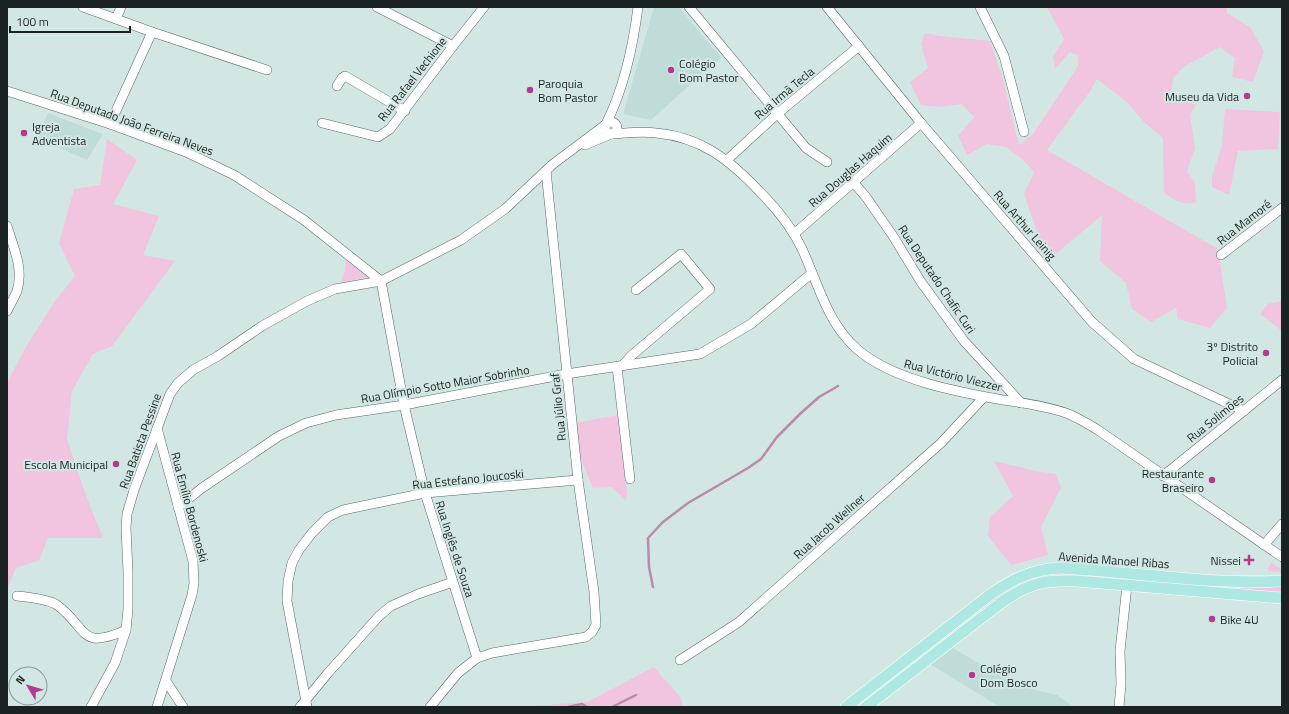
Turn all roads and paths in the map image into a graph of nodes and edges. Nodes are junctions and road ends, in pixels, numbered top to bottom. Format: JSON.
{"nodes":[{"id":1,"x":83,"y":7,"type":"edge"},
{"id":2,"x":121,"y":7,"type":"edge"},
{"id":3,"x":377,"y":7,"type":"edge"},
{"id":4,"x":484,"y":7,"type":"edge"},
{"id":5,"x":638,"y":7,"type":"edge"},
{"id":6,"x":689,"y":7,"type":"edge"},
{"id":7,"x":827,"y":7,"type":"edge"},
{"id":8,"x":980,"y":7,"type":"edge"},
{"id":9,"x":116,"y":20,"type":"junction"},
{"id":10,"x":152,"y":32,"type":"junction"},
{"id":11,"x":453,"y":46,"type":"junction"},
{"id":12,"x":859,"y":46,"type":"junction"},
{"id":13,"x":267,"y":70,"type":"dead end"},
{"id":14,"x":337,"y":86,"type":"dead end"},
{"id":15,"x":7,"y":91,"type":"edge"},
{"id":16,"x":405,"y":111,"type":"junction"},
{"id":17,"x":777,"y":114,"type":"junction"},
{"id":18,"x":322,"y":123,"type":"dead end"},
{"id":19,"x":922,"y":123,"type":"junction"},
{"id":20,"x":110,"y":124,"type":"junction"},
{"id":21,"x":611,"y":128,"type":"junction"},
{"id":22,"x":1024,"y":132,"type":"dead end"},
{"id":23,"x":727,"y":160,"type":"junction"},
{"id":24,"x":827,"y":162,"type":"dead end"},
{"id":25,"x":546,"y":171,"type":"junction"},
{"id":26,"x":854,"y":183,"type":"junction"},
{"id":27,"x":1282,"y":208,"type":"edge"},
{"id":28,"x":7,"y":226,"type":"edge"},
{"id":29,"x":794,"y":234,"type":"junction"},
{"id":30,"x":1221,"y":256,"type":"dead end"},
{"id":31,"x":812,"y":273,"type":"junction"},
{"id":32,"x":381,"y":281,"type":"junction"},
{"id":33,"x":636,"y":290,"type":"dead end"},
{"id":34,"x":7,"y":311,"type":"edge"},
{"id":35,"x":620,"y":366,"type":"junction"},
{"id":36,"x":566,"y":374,"type":"junction"},
{"id":37,"x":1282,"y":380,"type":"edge"},
{"id":38,"x":984,"y":397,"type":"junction"},
{"id":39,"x":1021,"y":403,"type":"junction"},
{"id":40,"x":404,"y":405,"type":"junction"},
{"id":41,"x":1244,"y":410,"type":"junction"},
{"id":42,"x":156,"y":428,"type":"junction"},
{"id":43,"x":1163,"y":476,"type":"junction"},
{"id":44,"x":630,"y":479,"type":"dead end"},
{"id":45,"x":578,"y":480,"type":"junction"},
{"id":46,"x":425,"y":493,"type":"junction"},
{"id":47,"x":178,"y":507,"type":"junction"},
{"id":48,"x":1282,"y":524,"type":"edge"},
{"id":49,"x":1264,"y":545,"type":"junction"},
{"id":50,"x":1282,"y":558,"type":"edge"},
{"id":51,"x":1282,"y":581,"type":"edge"},
{"id":52,"x":453,"y":582,"type":"junction"},
{"id":53,"x":1127,"y":586,"type":"junction"},
{"id":54,"x":17,"y":596,"type":"dead end"},
{"id":55,"x":1282,"y":598,"type":"edge"},
{"id":56,"x":126,"y":630,"type":"junction"},
{"id":57,"x":477,"y":658,"type":"junction"},
{"id":58,"x":680,"y":660,"type":"dead end"},
{"id":59,"x":906,"y":660,"type":"junction"},
{"id":60,"x":913,"y":671,"type":"junction"},
{"id":61,"x":881,"y":680,"type":"junction"},
{"id":62,"x":166,"y":681,"type":"junction"},
{"id":63,"x":886,"y":692,"type":"junction"},
{"id":64,"x":304,"y":705,"type":"edge"},
{"id":65,"x":91,"y":707,"type":"edge"},
{"id":66,"x":157,"y":707,"type":"edge"},
{"id":67,"x":183,"y":707,"type":"edge"},
{"id":68,"x":430,"y":707,"type":"edge"},
{"id":69,"x":846,"y":707,"type":"edge"},
{"id":70,"x":866,"y":707,"type":"edge"},
{"id":71,"x":1120,"y":707,"type":"edge"}],
"edges":[{"from":1,"to":9,"type":"street"},
{"from":2,"to":9,"type":"street"},
{"from":3,"to":11,"type":"street"},
{"from":4,"to":11,"type":"street","name":"Rua Rafael Vechione"},
{"from":5,"to":21,"type":"street"},
{"from":6,"to":17,"type":"street"},
{"from":7,"to":12,"type":"street","name":"Rua Arthur Leinig"},
{"from":8,"to":22,"type":"street"},
{"from":9,"to":10,"type":"street"},
{"from":10,"to":13,"type":"street"},
{"from":10,"to":20,"type":"street"},
{"from":11,"to":16,"type":"street","name":"Rua Rafael Vechione"},
{"from":12,"to":17,"type":"street","name":"Rua Irmã Tecla"},
{"from":12,"to":19,"type":"street","name":"Rua Arthur Leinig"},
{"from":14,"to":16,"type":"street"},
{"from":15,"to":20,"type":"street","name":"Rua Deputado João Ferreira Neves"},
{"from":16,"to":18,"type":"street","name":"Rua Rafael Vechione"},
{"from":17,"to":23,"type":"street","name":"Rua Irmã Tecla"},
{"from":17,"to":24,"type":"street"},
{"from":19,"to":26,"type":"street","name":"Rua Douglas Haquim"},
{"from":19,"to":41,"type":"street","name":"Rua Arthur Leinig"},
{"from":20,"to":32,"type":"street","name":"Rua Deputado João Ferreira Neves"},
{"from":21,"to":23,"type":"street","name":"Rua Victório Viezzer"},
{"from":21,"to":25,"type":"street"},
{"from":23,"to":29,"type":"street","name":"Rua Victório Viezzer"},
{"from":25,"to":32,"type":"street"},
{"from":25,"to":36,"type":"street","name":"Rua Júlio Graf"},
{"from":26,"to":29,"type":"street","name":"Rua Douglas Haquim"},
{"from":26,"to":39,"type":"street","name":"Rua Deputado Chafic Curi"},
{"from":27,"to":30,"type":"street","name":"Rua Mamoré"},
{"from":28,"to":34,"type":"street"},
{"from":29,"to":31,"type":"street","name":"Rua Victório Viezzer"},
{"from":31,"to":35,"type":"street","name":"Rua Olímpio Sotto Maior Sobrinho"},
{"from":31,"to":38,"type":"street","name":"Rua Victório Viezzer"},
{"from":32,"to":40,"type":"street","name":"Rua Inglês de Souza"},
{"from":32,"to":42,"type":"street","name":"Rua Batista Pessine"},
{"from":33,"to":35,"type":"street"},
{"from":35,"to":36,"type":"street","name":"Rua Olímpio Sotto Maior Sobrinho"},
{"from":35,"to":44,"type":"street"},
{"from":36,"to":40,"type":"street","name":"Rua Olímpio Sotto Maior Sobrinho"},
{"from":36,"to":45,"type":"street","name":"Rua Júlio Graf"},
{"from":37,"to":41,"type":"street","name":"Rua Solimões"},
{"from":38,"to":39,"type":"street","name":"Rua Victório Viezzer"},
{"from":38,"to":58,"type":"street","name":"Rua Jacob Wellner"},
{"from":39,"to":43,"type":"street","name":"Rua Victório Viezzer"},
{"from":40,"to":46,"type":"street","name":"Rua Inglês de Souza"},
{"from":40,"to":47,"type":"street","name":"Rua Olímpio Sotto Maior Sobrinho"},
{"from":41,"to":43,"type":"street","name":"Rua Solimões"},
{"from":42,"to":47,"type":"street","name":"Rua Emílio Bordenoski"},
{"from":42,"to":56,"type":"street","name":"Rua Batista Pessine"},
{"from":43,"to":49,"type":"street","name":"Rua Victório Viezzer"},
{"from":45,"to":46,"type":"street","name":"Rua Estefano Joucoski"},
{"from":45,"to":57,"type":"street","name":"Rua Júlio Graf"},
{"from":46,"to":52,"type":"street","name":"Rua Inglês de Souza"},
{"from":46,"to":64,"type":"street","name":"Rua Estefano Joucoski"},
{"from":47,"to":62,"type":"street","name":"Rua Emílio Bordenoski"},
{"from":48,"to":49,"type":"street"},
{"from":49,"to":50,"type":"street","name":"Rua Victório Viezzer"},
{"from":51,"to":59,"type":"main road","name":"Avenida Manoel Ribas"},
{"from":52,"to":57,"type":"street","name":"Rua Inglês de Souza"},
{"from":52,"to":64,"type":"street"},
{"from":53,"to":55,"type":"main road","name":"Avenida Manoel Ribas"},
{"from":53,"to":60,"type":"main road","name":"Avenida Manoel Ribas"},
{"from":53,"to":71,"type":"street"},
{"from":54,"to":56,"type":"street"},
{"from":56,"to":65,"type":"street","name":"Rua Batista Pessine"},
{"from":57,"to":68,"type":"street"},
{"from":59,"to":60,"type":"main road"},
{"from":59,"to":61,"type":"main road","name":"Avenida Manoel Ribas"},
{"from":60,"to":63,"type":"main road","name":"Avenida Manoel Ribas"},
{"from":61,"to":63,"type":"main road"},
{"from":61,"to":69,"type":"main road","name":"Avenida Manoel Ribas"},
{"from":62,"to":66,"type":"street","name":"Rua Emílio Bordenoski"},
{"from":62,"to":67,"type":"street"},
{"from":63,"to":70,"type":"main road","name":"Avenida Manoel Ribas"}]}
